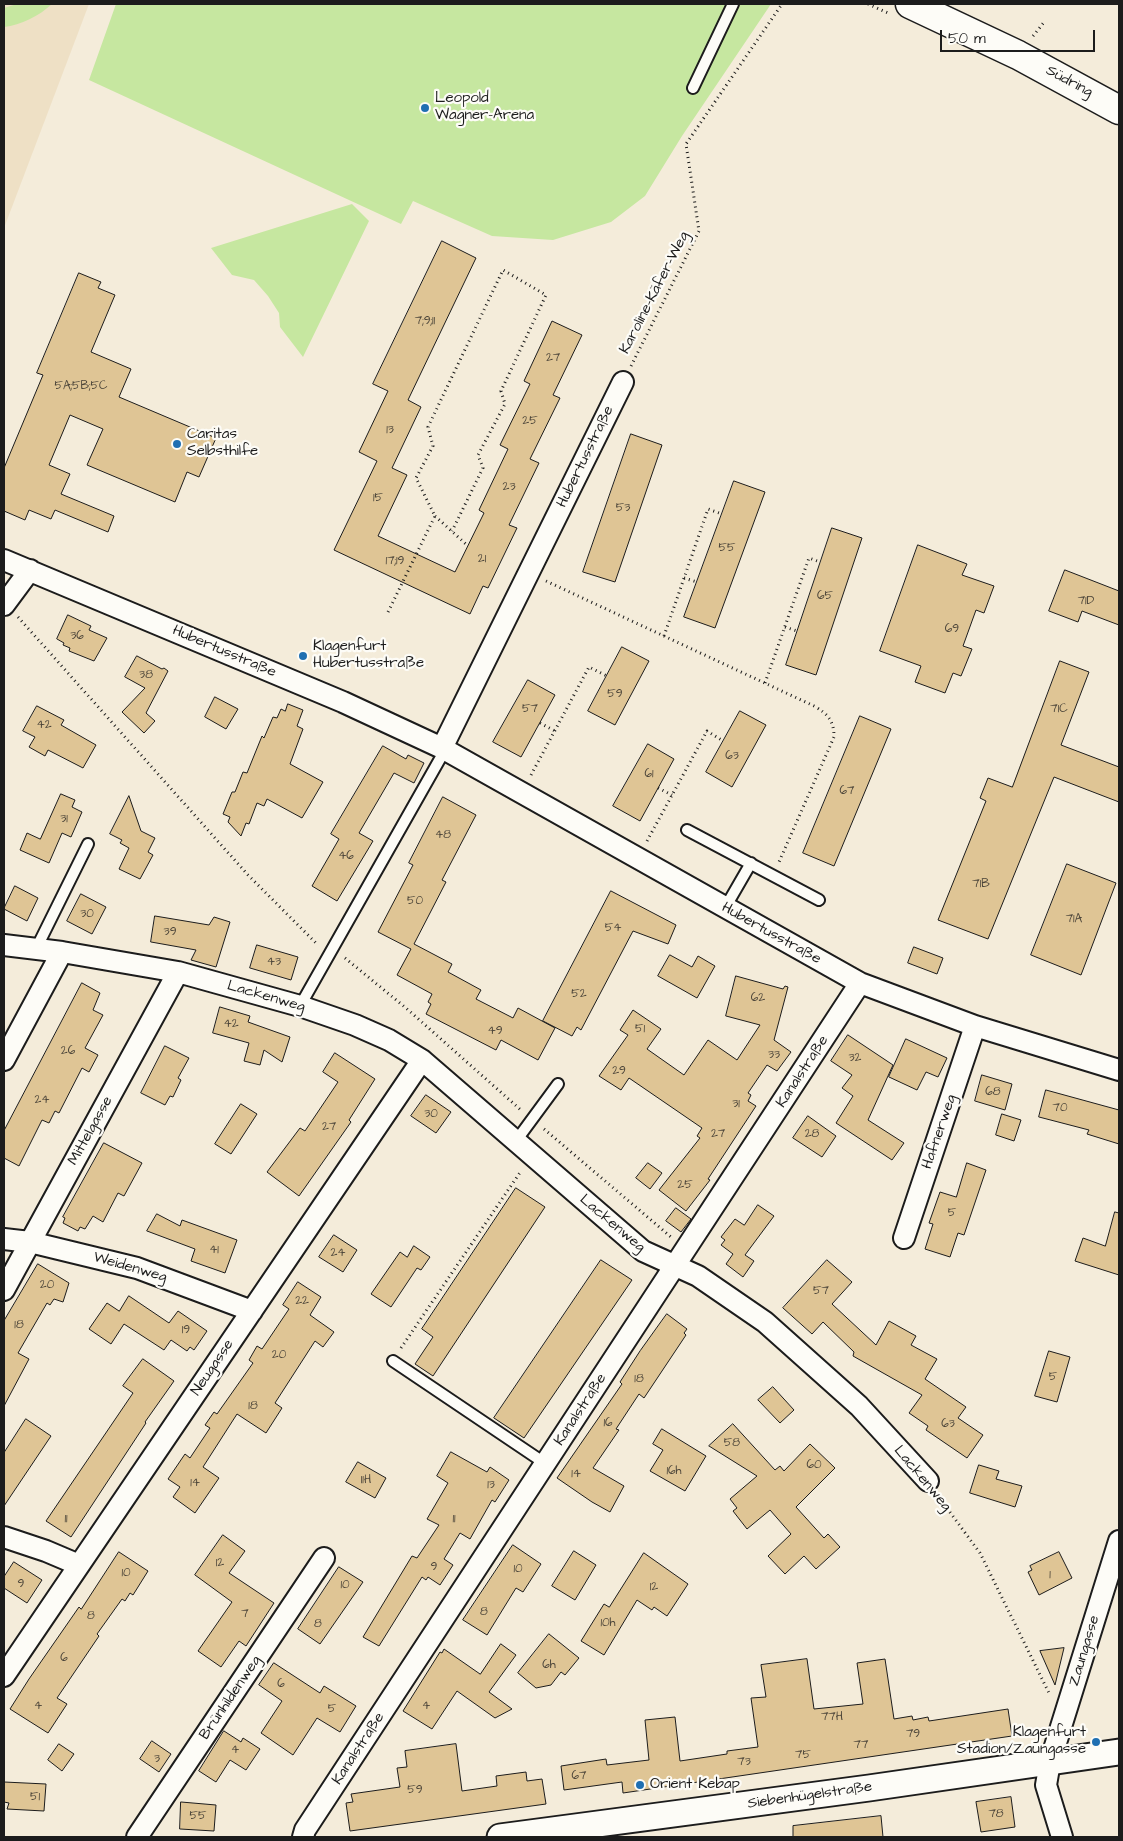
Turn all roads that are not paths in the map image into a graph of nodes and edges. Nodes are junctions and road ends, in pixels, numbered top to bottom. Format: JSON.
{"nodes":[{"id":1,"x":733,"y":4,"type":"edge"},
{"id":2,"x":910,"y":4,"type":"edge"},
{"id":3,"x":693,"y":88,"type":"dead end"},
{"id":4,"x":1119,"y":110,"type":"edge"},
{"id":5,"x":623,"y":382,"type":"road end"},
{"id":6,"x":4,"y":560,"type":"edge"},
{"id":7,"x":30,"y":570,"type":"junction"},
{"id":8,"x":5,"y":604,"type":"edge"},
{"id":9,"x":443,"y":749,"type":"junction"},
{"id":10,"x":687,"y":830,"type":"dead end"},
{"id":11,"x":88,"y":844,"type":"dead end"},
{"id":12,"x":751,"y":864,"type":"junction"},
{"id":13,"x":818,"y":900,"type":"dead end"},
{"id":14,"x":725,"y":908,"type":"junction"},
{"id":15,"x":4,"y":945,"type":"edge"},
{"id":16,"x":36,"y":949,"type":"junction"},
{"id":17,"x":62,"y":952,"type":"junction"},
{"id":18,"x":178,"y":972,"type":"junction"},
{"id":19,"x":860,"y":984,"type":"junction"},
{"id":20,"x":300,"y":1006,"type":"junction"},
{"id":21,"x":976,"y":1026,"type":"junction"},
{"id":22,"x":4,"y":1060,"type":"edge"},
{"id":23,"x":422,"y":1060,"type":"junction"},
{"id":24,"x":1119,"y":1070,"type":"edge"},
{"id":25,"x":558,"y":1084,"type":"dead end"},
{"id":26,"x":516,"y":1142,"type":"junction"},
{"id":27,"x":4,"y":1238,"type":"edge"},
{"id":28,"x":904,"y":1238,"type":"dead end"},
{"id":29,"x":30,"y":1242,"type":"junction"},
{"id":30,"x":675,"y":1267,"type":"junction"},
{"id":31,"x":4,"y":1290,"type":"edge"},
{"id":32,"x":252,"y":1311,"type":"junction"},
{"id":33,"x":393,"y":1361,"type":"road end"},
{"id":34,"x":546,"y":1464,"type":"junction"},
{"id":35,"x":928,"y":1481,"type":"road end"},
{"id":36,"x":4,"y":1538,"type":"edge"},
{"id":37,"x":1119,"y":1541,"type":"edge"},
{"id":38,"x":324,"y":1558,"type":"dead end"},
{"id":39,"x":78,"y":1565,"type":"junction"},
{"id":40,"x":4,"y":1676,"type":"edge"},
{"id":41,"x":1119,"y":1752,"type":"edge"},
{"id":42,"x":1050,"y":1762,"type":"junction"},
{"id":43,"x":137,"y":1837,"type":"edge"},
{"id":44,"x":303,"y":1837,"type":"edge"},
{"id":45,"x":500,"y":1837,"type":"edge"},
{"id":46,"x":1062,"y":1837,"type":"edge"}],
"edges":[{"from":1,"to":3,"type":"lane"},
{"from":2,"to":4,"type":"main road","name":"Südring"},
{"from":5,"to":9,"type":"street","name":"Hubertusstraße"},
{"from":6,"to":7,"type":"street","name":"Hubertusstraße"},
{"from":7,"to":8,"type":"street"},
{"from":7,"to":9,"type":"street","name":"Hubertusstraße"},
{"from":9,"to":14,"type":"street","name":"Hubertusstraße"},
{"from":9,"to":20,"type":"lane","name":"Hubertusstraße"},
{"from":10,"to":12,"type":"lane"},
{"from":11,"to":16,"type":"lane"},
{"from":12,"to":13,"type":"lane"},
{"from":12,"to":14,"type":"lane"},
{"from":14,"to":19,"type":"street","name":"Hubertusstraße"},
{"from":15,"to":16,"type":"street","name":"Lackenweg"},
{"from":16,"to":17,"type":"street","name":"Lackenweg"},
{"from":17,"to":18,"type":"street","name":"Lackenweg"},
{"from":17,"to":22,"type":"street"},
{"from":18,"to":20,"type":"street","name":"Lackenweg"},
{"from":18,"to":29,"type":"street","name":"Mittelgasse"},
{"from":19,"to":21,"type":"street","name":"Hubertusstraße"},
{"from":19,"to":30,"type":"street","name":"Kanalstraße"},
{"from":20,"to":23,"type":"street","name":"Lackenweg"},
{"from":21,"to":24,"type":"street","name":"Hubertusstraße"},
{"from":21,"to":28,"type":"street","name":"Hafnerweg"},
{"from":23,"to":26,"type":"street","name":"Lackenweg"},
{"from":23,"to":32,"type":"street","name":"Neugasse"},
{"from":25,"to":26,"type":"lane"},
{"from":26,"to":30,"type":"street","name":"Lackenweg"},
{"from":27,"to":29,"type":"street","name":"Weidenweg"},
{"from":29,"to":31,"type":"street","name":"Mittelgasse"},
{"from":29,"to":32,"type":"street","name":"Weidenweg"},
{"from":30,"to":34,"type":"street","name":"Kanalstraße"},
{"from":30,"to":35,"type":"street","name":"Lackenweg"},
{"from":32,"to":39,"type":"street","name":"Neugasse"},
{"from":33,"to":34,"type":"lane"},
{"from":34,"to":44,"type":"street","name":"Kanalstraße"},
{"from":36,"to":39,"type":"street"},
{"from":37,"to":42,"type":"street","name":"Zaungasse"},
{"from":38,"to":43,"type":"street","name":"Brünhildenweg"},
{"from":39,"to":40,"type":"street","name":"Neugasse"},
{"from":41,"to":42,"type":"street","name":"Siebenhügelstraße"},
{"from":42,"to":45,"type":"street","name":"Siebenhügelstraße"},
{"from":42,"to":46,"type":"street","name":"Zaungasse"}]}
